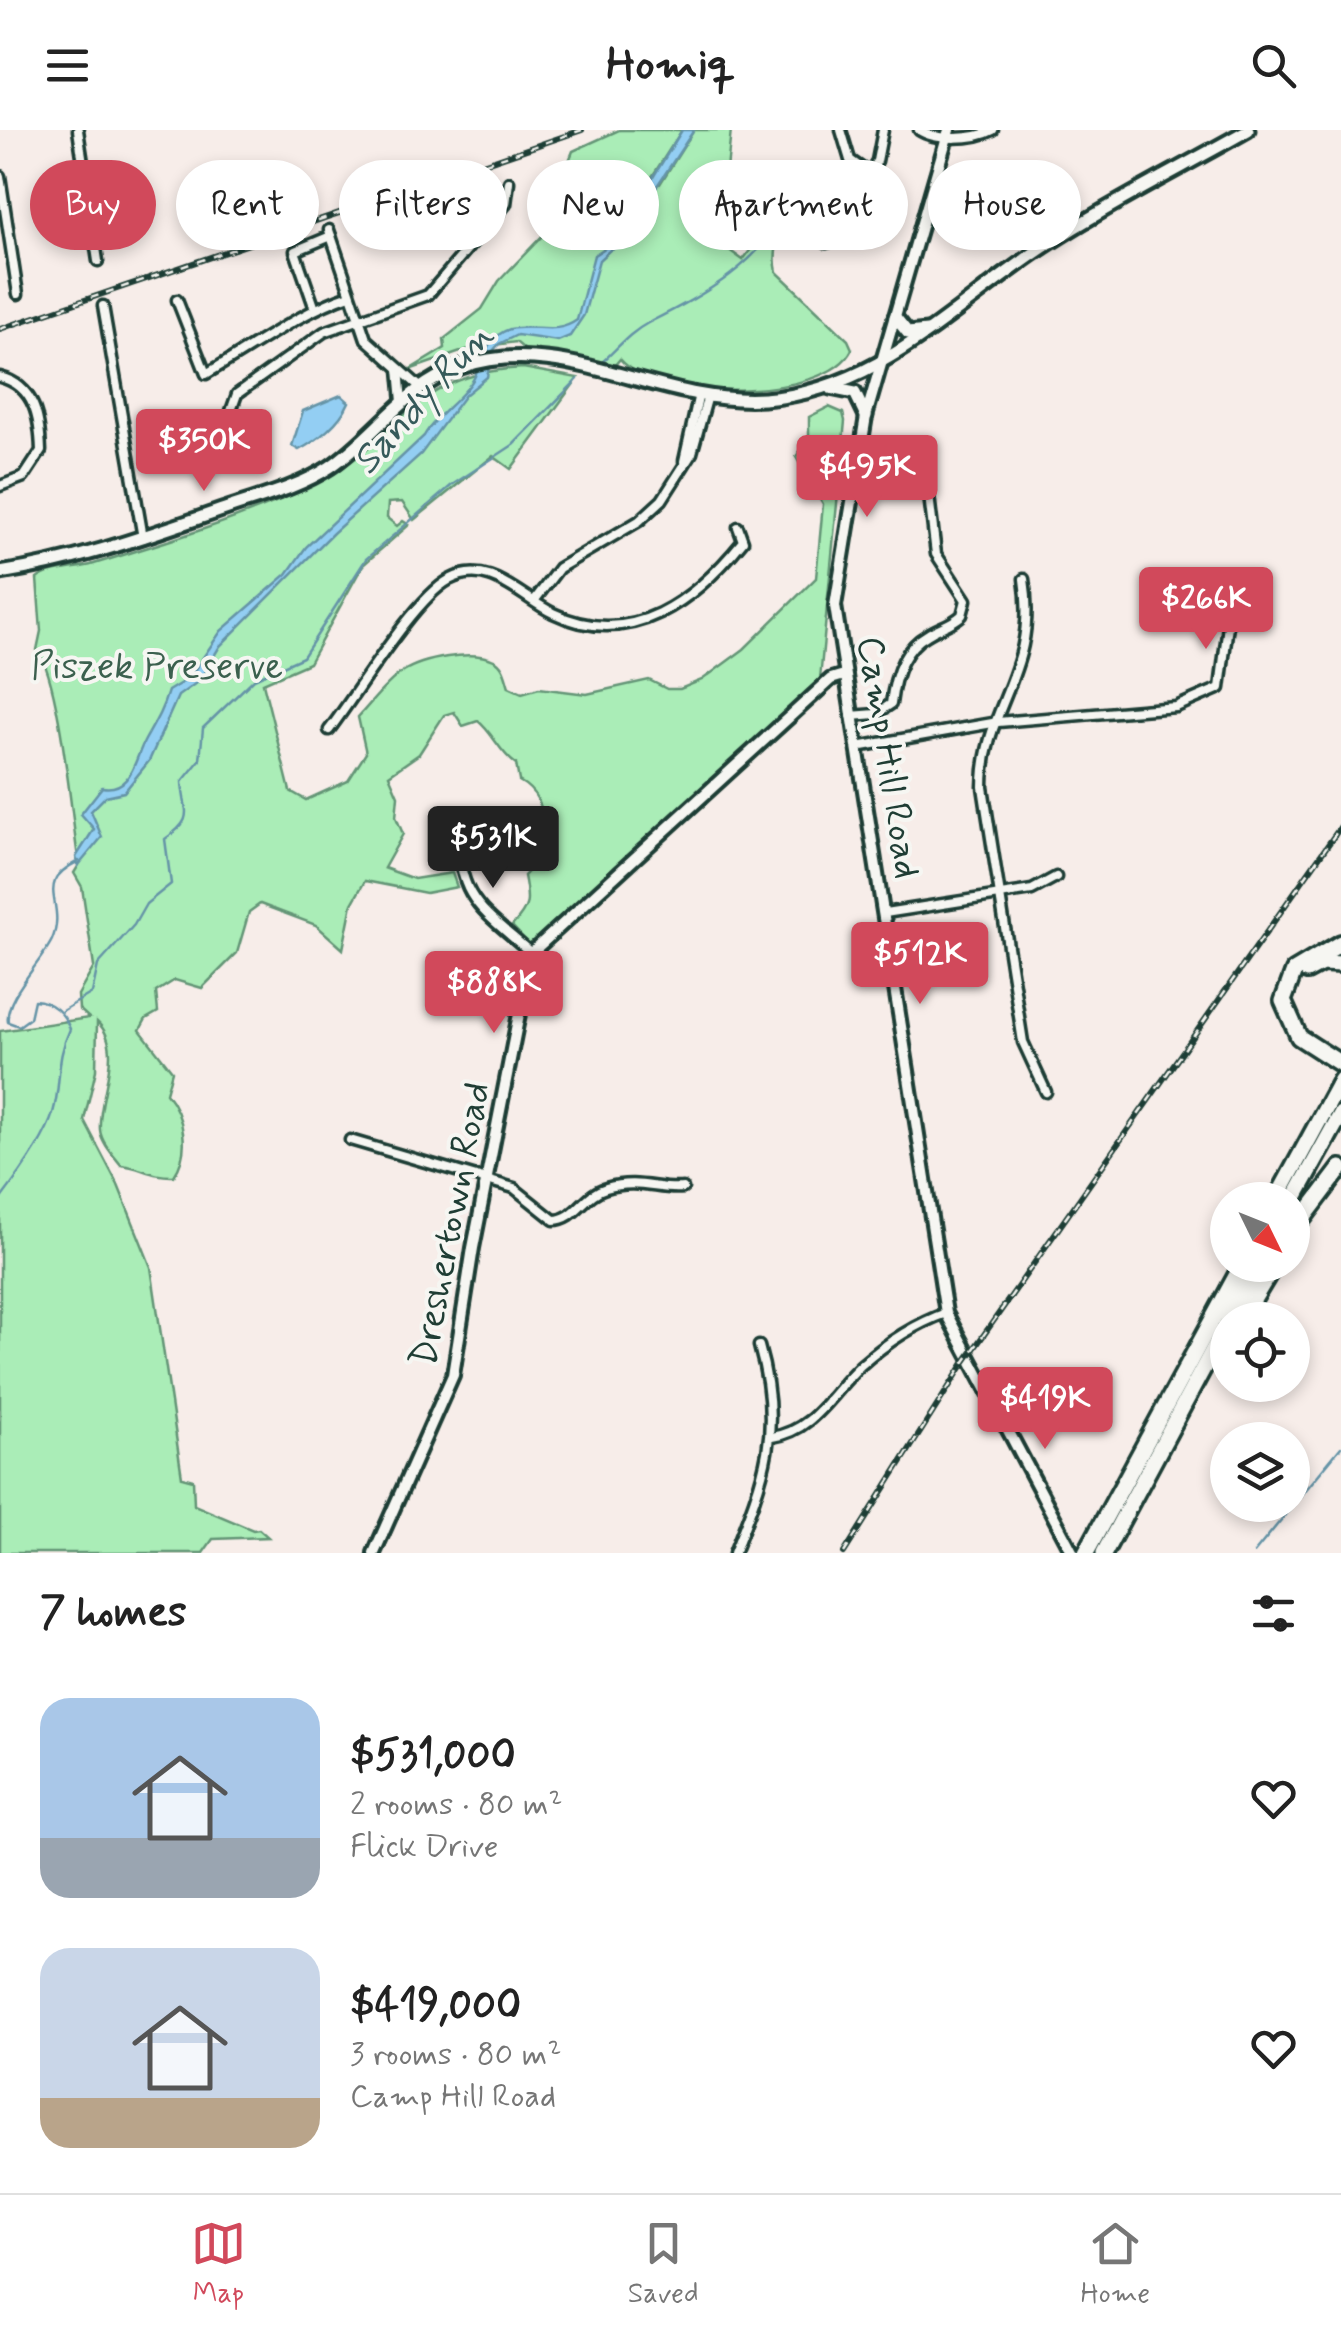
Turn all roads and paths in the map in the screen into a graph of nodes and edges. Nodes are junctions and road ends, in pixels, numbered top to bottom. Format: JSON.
{"nodes":[{"id":1,"x":78,"y":130,"type":"edge"},
{"id":2,"x":841,"y":130,"type":"edge"},
{"id":3,"x":883,"y":130,"type":"edge"},
{"id":4,"x":921,"y":130,"type":"edge"},
{"id":5,"x":993,"y":130,"type":"edge"},
{"id":6,"x":1248,"y":130,"type":"edge"},
{"id":7,"x":944,"y":132,"type":"edge"},
{"id":8,"x":850,"y":160,"type":"edge"},
{"id":9,"x":874,"y":160,"type":"edge"},
{"id":10,"x":0,"y":176,"type":"edge"},
{"id":11,"x":509,"y":182,"type":"dead end"},
{"id":12,"x":98,"y":261,"type":"dead end"},
{"id":13,"x":18,"y":294,"type":"dead end"},
{"id":14,"x":350,"y":294,"type":"junction"},
{"id":15,"x":177,"y":300,"type":"dead end"},
{"id":16,"x":103,"y":306,"type":"dead end"},
{"id":17,"x":314,"y":306,"type":"junction"},
{"id":18,"x":895,"y":316,"type":"junction"},
{"id":19,"x":359,"y":321,"type":"junction"},
{"id":20,"x":936,"y":328,"type":"junction"},
{"id":21,"x":879,"y":364,"type":"junction"},
{"id":22,"x":400,"y":370,"type":"junction"},
{"id":23,"x":0,"y":377,"type":"edge"},
{"id":24,"x":420,"y":387,"type":"junction"},
{"id":25,"x":826,"y":388,"type":"junction"},
{"id":26,"x":702,"y":398,"type":"junction"},
{"id":27,"x":402,"y":402,"type":"junction"},
{"id":28,"x":231,"y":411,"type":"dead end"},
{"id":29,"x":866,"y":416,"type":"junction"},
{"id":30,"x":858,"y":452,"type":"junction"},
{"id":31,"x":0,"y":486,"type":"edge"},
{"id":32,"x":738,"y":527,"type":"dead end"},
{"id":33,"x":143,"y":538,"type":"junction"},
{"id":34,"x":0,"y":573,"type":"edge"},
{"id":35,"x":1024,"y":579,"type":"dead end"},
{"id":36,"x":534,"y":602,"type":"junction"},
{"id":37,"x":1228,"y":625,"type":"dead end"},
{"id":38,"x":841,"y":657,"type":"junction"},
{"id":39,"x":844,"y":675,"type":"junction"},
{"id":40,"x":832,"y":679,"type":"junction"},
{"id":41,"x":851,"y":716,"type":"junction"},
{"id":42,"x":998,"y":722,"type":"junction"},
{"id":43,"x":330,"y":730,"type":"dead end"},
{"id":44,"x":856,"y":747,"type":"junction"},
{"id":45,"x":458,"y":827,"type":"dead end"},
{"id":46,"x":1056,"y":877,"type":"dead end"},
{"id":47,"x":998,"y":893,"type":"junction"},
{"id":48,"x":885,"y":913,"type":"junction"},
{"id":49,"x":1341,"y":943,"type":"edge"},
{"id":50,"x":531,"y":953,"type":"junction"},
{"id":51,"x":1341,"y":964,"type":"edge"},
{"id":52,"x":1332,"y":1052,"type":"edge"},
{"id":53,"x":1341,"y":1064,"type":"edge"},
{"id":54,"x":1341,"y":1080,"type":"edge"},
{"id":55,"x":1046,"y":1092,"type":"dead end"},
{"id":56,"x":1341,"y":1114,"type":"edge"},
{"id":57,"x":1319,"y":1120,"type":"junction"},
{"id":58,"x":350,"y":1140,"type":"dead end"},
{"id":59,"x":1341,"y":1168,"type":"edge"},
{"id":60,"x":487,"y":1178,"type":"junction"},
{"id":61,"x":1286,"y":1182,"type":"edge"},
{"id":62,"x":1303,"y":1182,"type":"edge"},
{"id":63,"x":684,"y":1188,"type":"dead end"},
{"id":64,"x":1310,"y":1210,"type":"edge"},
{"id":65,"x":1233,"y":1282,"type":"edge"},
{"id":66,"x":946,"y":1313,"type":"junction"},
{"id":67,"x":759,"y":1346,"type":"dead end"},
{"id":68,"x":1210,"y":1355,"type":"edge"},
{"id":69,"x":1210,"y":1370,"type":"edge"},
{"id":70,"x":772,"y":1437,"type":"junction"},
{"id":71,"x":1161,"y":1448,"type":"junction"},
{"id":72,"x":374,"y":1553,"type":"edge"},
{"id":73,"x":734,"y":1553,"type":"edge"},
{"id":74,"x":1073,"y":1553,"type":"edge"},
{"id":75,"x":1086,"y":1553,"type":"edge"},
{"id":76,"x":1104,"y":1553,"type":"edge"}],
"edges":[{"from":1,"to":12,"type":"street"},
{"from":2,"to":8,"type":"street"},
{"from":3,"to":9,"type":"street"},
{"from":4,"to":7,"type":"street"},
{"from":5,"to":7,"type":"street"},
{"from":6,"to":20,"type":"main road"},
{"from":7,"to":18,"type":"street","name":"Camp Hill Road"},
{"from":10,"to":13,"type":"street"},
{"from":11,"to":19,"type":"street"},
{"from":14,"to":17,"type":"street"},
{"from":14,"to":17,"type":"street"},
{"from":14,"to":19,"type":"street"},
{"from":15,"to":17,"type":"street"},
{"from":16,"to":33,"type":"street"},
{"from":18,"to":20,"type":"main road"},
{"from":18,"to":21,"type":"street","name":"Camp Hill Road"},
{"from":19,"to":22,"type":"street"},
{"from":19,"to":28,"type":"street"},
{"from":20,"to":21,"type":"main road"},
{"from":21,"to":25,"type":"main road"},
{"from":21,"to":29,"type":"street","name":"Camp Hill Road"},
{"from":22,"to":24,"type":"street"},
{"from":22,"to":27,"type":"street"},
{"from":23,"to":31,"type":"street"},
{"from":24,"to":26,"type":"main road"},
{"from":24,"to":27,"type":"main road"},
{"from":25,"to":26,"type":"main road"},
{"from":25,"to":29,"type":"main road"},
{"from":26,"to":36,"type":"street"},
{"from":27,"to":33,"type":"main road"},
{"from":29,"to":30,"type":"street","name":"Camp Hill Road"},
{"from":30,"to":38,"type":"street","name":"Camp Hill Road"},
{"from":30,"to":41,"type":"street"},
{"from":32,"to":36,"type":"street"},
{"from":33,"to":34,"type":"main road"},
{"from":35,"to":42,"type":"street"},
{"from":36,"to":43,"type":"street"},
{"from":37,"to":42,"type":"street"},
{"from":38,"to":39,"type":"street","name":"Camp Hill Road"},
{"from":38,"to":40,"type":"street"},
{"from":39,"to":40,"type":"street"},
{"from":39,"to":41,"type":"street","name":"Camp Hill Road"},
{"from":40,"to":50,"type":"street"},
{"from":41,"to":44,"type":"street","name":"Camp Hill Road"},
{"from":42,"to":44,"type":"street"},
{"from":42,"to":47,"type":"street"},
{"from":44,"to":48,"type":"street","name":"Camp Hill Road"},
{"from":45,"to":50,"type":"street"},
{"from":46,"to":47,"type":"street"},
{"from":47,"to":48,"type":"street"},
{"from":47,"to":55,"type":"street"},
{"from":48,"to":66,"type":"street","name":"Camp Hill Road"},
{"from":49,"to":52,"type":"highway"},
{"from":50,"to":60,"type":"street","name":"Dreshertown Road"},
{"from":51,"to":52,"type":"highway"},
{"from":52,"to":53,"type":"highway"},
{"from":53,"to":57,"type":"highway"},
{"from":54,"to":57,"type":"highway"},
{"from":56,"to":62,"type":"highway"},
{"from":57,"to":61,"type":"highway"},
{"from":58,"to":60,"type":"street"},
{"from":59,"to":64,"type":"highway"},
{"from":60,"to":63,"type":"street"},
{"from":60,"to":72,"type":"street","name":"Dreshertown Road"},
{"from":65,"to":75,"type":"highway"},
{"from":66,"to":70,"type":"street"},
{"from":66,"to":74,"type":"street","name":"Camp Hill Road"},
{"from":67,"to":70,"type":"street"},
{"from":68,"to":71,"type":"highway"},
{"from":69,"to":71,"type":"highway"},
{"from":70,"to":73,"type":"street"},
{"from":71,"to":76,"type":"highway"}]}
